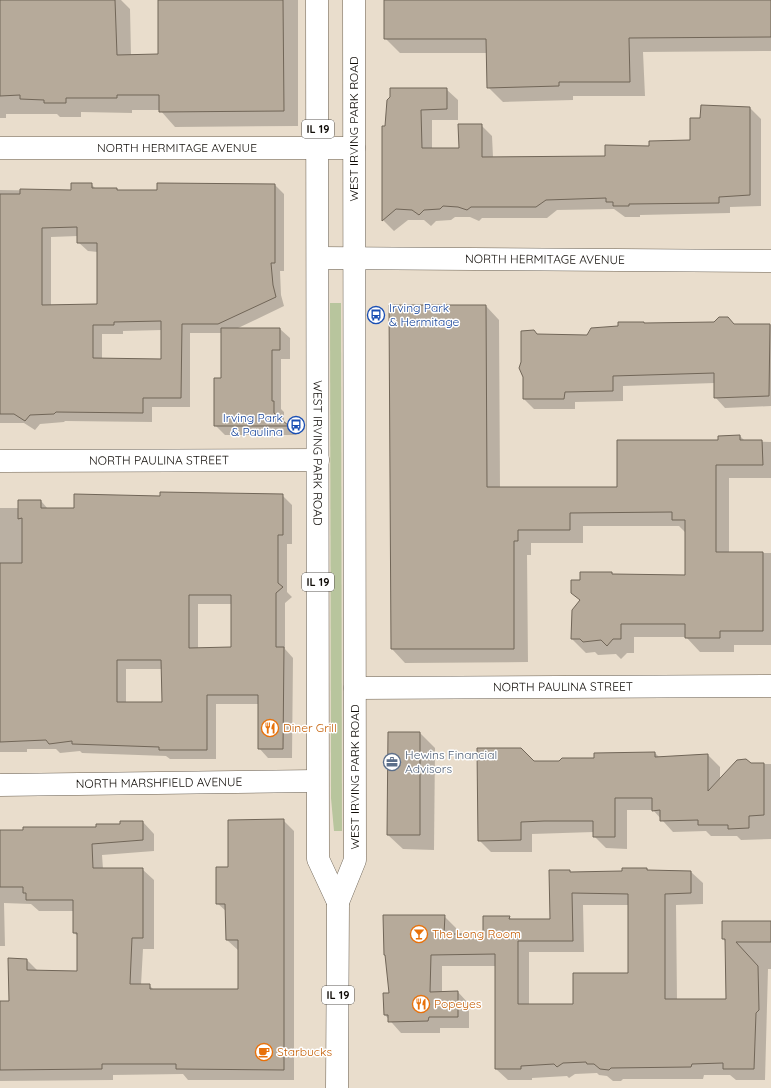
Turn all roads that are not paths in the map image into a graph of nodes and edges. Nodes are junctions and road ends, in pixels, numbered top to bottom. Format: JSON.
{"nodes":[{"id":1,"x":318,"y":0,"type":"edge"},
{"id":2,"x":354,"y":0,"type":"edge"},
{"id":3,"x":318,"y":147,"type":"junction"},
{"id":4,"x":0,"y":148,"type":"edge"},
{"id":5,"x":354,"y":148,"type":"junction"},
{"id":6,"x":319,"y":258,"type":"junction"},
{"id":7,"x":355,"y":258,"type":"junction"},
{"id":8,"x":771,"y":260,"type":"edge"},
{"id":9,"x":318,"y":460,"type":"junction"},
{"id":10,"x":0,"y":461,"type":"edge"},
{"id":11,"x":771,"y":686,"type":"edge"},
{"id":12,"x":355,"y":688,"type":"junction"},
{"id":13,"x":317,"y":781,"type":"junction"},
{"id":14,"x":0,"y":785,"type":"edge"},
{"id":15,"x":338,"y":902,"type":"junction"},
{"id":16,"x":337,"y":1088,"type":"edge"}],
"edges":[{"from":1,"to":3,"type":"main road","name":"WEST IRVING PARK ROAD","number":"IL 19"},
{"from":2,"to":5,"type":"main road","name":"WEST IRVING PARK ROAD","number":"IL 19"},
{"from":3,"to":4,"type":"main road","name":"NORTH HERMITAGE AVENUE"},
{"from":3,"to":5,"type":"main road","name":"NORTH HERMITAGE AVENUE"},
{"from":3,"to":6,"type":"main road","name":"WEST IRVING PARK ROAD","number":"IL 19"},
{"from":5,"to":7,"type":"main road","name":"WEST IRVING PARK ROAD","number":"IL 19"},
{"from":6,"to":7,"type":"main road","name":"NORTH HERMITAGE AVENUE"},
{"from":6,"to":9,"type":"main road","name":"WEST IRVING PARK ROAD","number":"IL 19"},
{"from":7,"to":8,"type":"main road","name":"NORTH HERMITAGE AVENUE"},
{"from":7,"to":12,"type":"main road","name":"WEST IRVING PARK ROAD","number":"IL 19"},
{"from":9,"to":10,"type":"main road","name":"NORTH PAULINA STREET"},
{"from":9,"to":13,"type":"main road","name":"WEST IRVING PARK ROAD","number":"IL 19"},
{"from":11,"to":12,"type":"main road","name":"NORTH PAULINA STREET"},
{"from":12,"to":15,"type":"main road","name":"WEST IRVING PARK ROAD","number":"IL 19"},
{"from":13,"to":14,"type":"main road","name":"NORTH MARSHFIELD AVENUE"},
{"from":13,"to":15,"type":"main road","name":"WEST IRVING PARK ROAD","number":"IL 19"},
{"from":15,"to":16,"type":"main road","name":"WEST IRVING PARK ROAD","number":"IL 19"}]}
